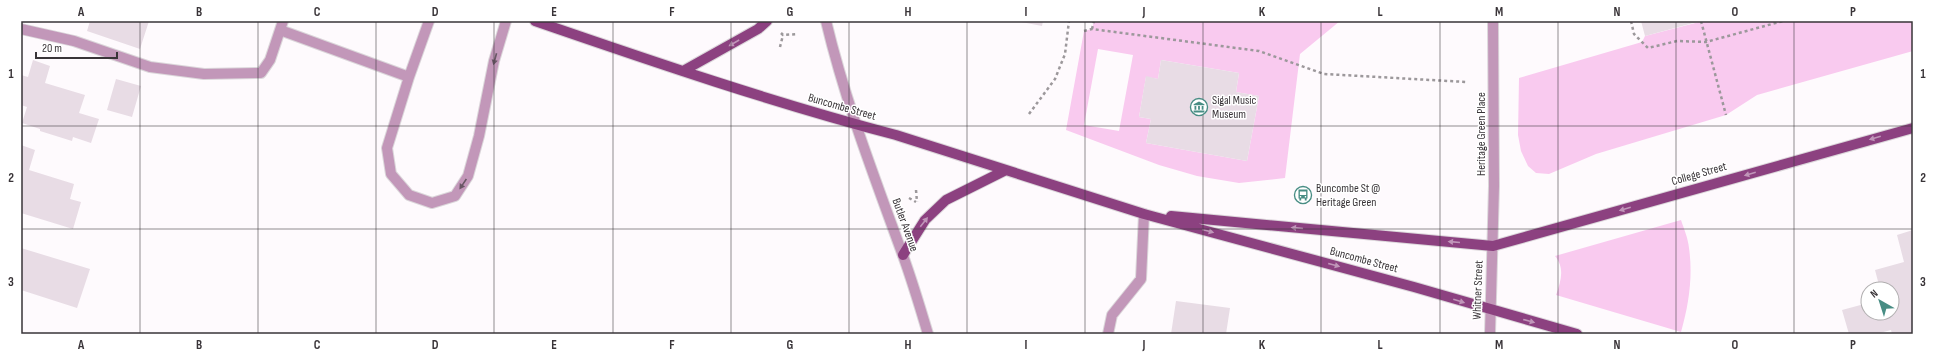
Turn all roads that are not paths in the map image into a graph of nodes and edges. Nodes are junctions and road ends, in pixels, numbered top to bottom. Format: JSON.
{"nodes":[{"id":1,"x":429,"y":21,"type":"edge"},
{"id":2,"x":506,"y":21,"type":"edge"},
{"id":3,"x":535,"y":21,"type":"edge"},
{"id":4,"x":766,"y":21,"type":"edge"},
{"id":5,"x":826,"y":21,"type":"edge"},
{"id":6,"x":1493,"y":21,"type":"edge"},
{"id":7,"x":282,"y":26,"type":"edge"},
{"id":8,"x":21,"y":29,"type":"edge"},
{"id":9,"x":683,"y":72,"type":"junction"},
{"id":10,"x":409,"y":77,"type":"junction"},
{"id":11,"x":856,"y":125,"type":"junction"},
{"id":12,"x":1913,"y":128,"type":"edge"},
{"id":13,"x":1004,"y":171,"type":"junction"},
{"id":14,"x":1144,"y":214,"type":"junction"},
{"id":15,"x":1493,"y":246,"type":"junction"},
{"id":16,"x":903,"y":255,"type":"junction"},
{"id":17,"x":1491,"y":310,"type":"junction"},
{"id":18,"x":928,"y":334,"type":"edge"},
{"id":19,"x":1108,"y":334,"type":"edge"},
{"id":20,"x":1490,"y":334,"type":"edge"},
{"id":21,"x":1577,"y":334,"type":"edge"}],
"edges":[{"from":1,"to":10,"type":"street"},
{"from":2,"to":10,"type":"street","one_way":true},
{"from":3,"to":9,"type":"main road","name":"Buncombe Street"},
{"from":4,"to":9,"type":"main road","one_way":true},
{"from":5,"to":11,"type":"street","name":"Butler Avenue"},
{"from":6,"to":15,"type":"street","name":"Heritage Green Place"},
{"from":7,"to":8,"type":"street"},
{"from":7,"to":10,"type":"street"},
{"from":9,"to":11,"type":"main road","name":"Buncombe Street"},
{"from":11,"to":13,"type":"main road","name":"Buncombe Street"},
{"from":11,"to":16,"type":"street","name":"Butler Avenue"},
{"from":12,"to":15,"type":"main road","name":"College Street","one_way":true},
{"from":13,"to":14,"type":"main road","name":"Buncombe Street"},
{"from":16,"to":13,"type":"main road","one_way":true},
{"from":15,"to":14,"type":"main road","name":"Buncombe Street","one_way":true},
{"from":14,"to":17,"type":"main road","name":"Buncombe Street","one_way":true},
{"from":14,"to":19,"type":"street"},
{"from":15,"to":17,"type":"street","name":"Whitner Street"},
{"from":16,"to":18,"type":"street","name":"Butler Avenue"},
{"from":17,"to":20,"type":"street","name":"Whitner Street"},
{"from":17,"to":21,"type":"main road","name":"Buncombe Street","one_way":true}]}
